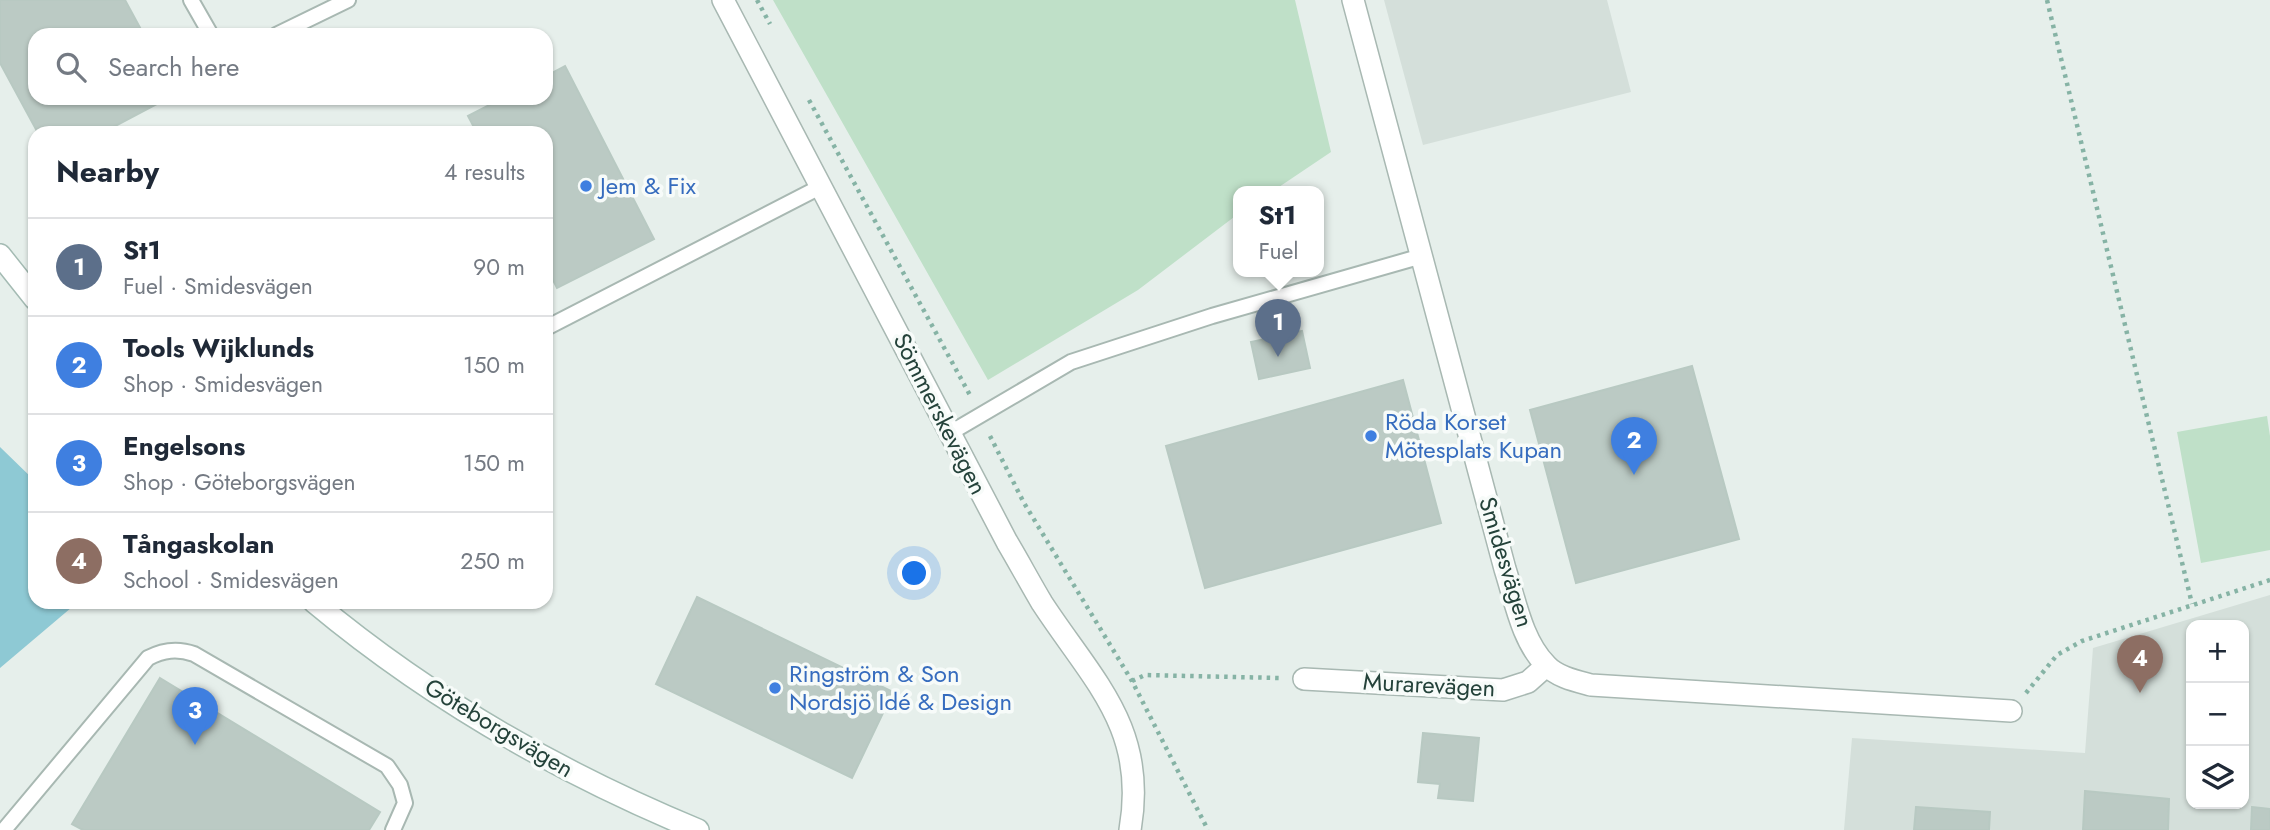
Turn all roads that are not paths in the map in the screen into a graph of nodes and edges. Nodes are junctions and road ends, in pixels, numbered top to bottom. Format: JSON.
{"nodes":[{"id":1,"x":191,"y":0,"type":"edge"},
{"id":2,"x":348,"y":0,"type":"edge"},
{"id":3,"x":723,"y":0,"type":"edge"},
{"id":4,"x":1353,"y":0,"type":"edge"},
{"id":5,"x":207,"y":28,"type":"edge"},
{"id":6,"x":290,"y":28,"type":"edge"},
{"id":7,"x":822,"y":186,"type":"junction"},
{"id":8,"x":0,"y":255,"type":"edge"},
{"id":9,"x":1422,"y":256,"type":"junction"},
{"id":10,"x":28,"y":290,"type":"edge"},
{"id":11,"x":553,"y":324,"type":"edge"},
{"id":12,"x":950,"y":433,"type":"junction"},
{"id":13,"x":323,"y":609,"type":"edge"},
{"id":14,"x":1546,"y":666,"type":"junction"},
{"id":15,"x":1304,"y":678,"type":"road end"},
{"id":16,"x":2011,"y":711,"type":"road end"},
{"id":17,"x":4,"y":830,"type":"edge"},
{"id":18,"x":393,"y":830,"type":"edge"},
{"id":19,"x":698,"y":830,"type":"edge"},
{"id":20,"x":1129,"y":830,"type":"edge"}],
"edges":[{"from":1,"to":5,"type":"lane"},
{"from":2,"to":6,"type":"lane"},
{"from":3,"to":7,"type":"street","name":"Sömmerskevägen"},
{"from":4,"to":9,"type":"street","name":"Smidesvägen"},
{"from":7,"to":11,"type":"lane"},
{"from":7,"to":12,"type":"street","name":"Sömmerskevägen"},
{"from":8,"to":10,"type":"street"},
{"from":9,"to":12,"type":"lane"},
{"from":9,"to":14,"type":"street","name":"Smidesvägen"},
{"from":12,"to":20,"type":"street","name":"Sömmerskevägen"},
{"from":13,"to":19,"type":"street","name":"Göteborgsvägen"},
{"from":14,"to":15,"type":"street","name":"Murarevägen"},
{"from":14,"to":16,"type":"street"},
{"from":17,"to":18,"type":"lane"}]}
